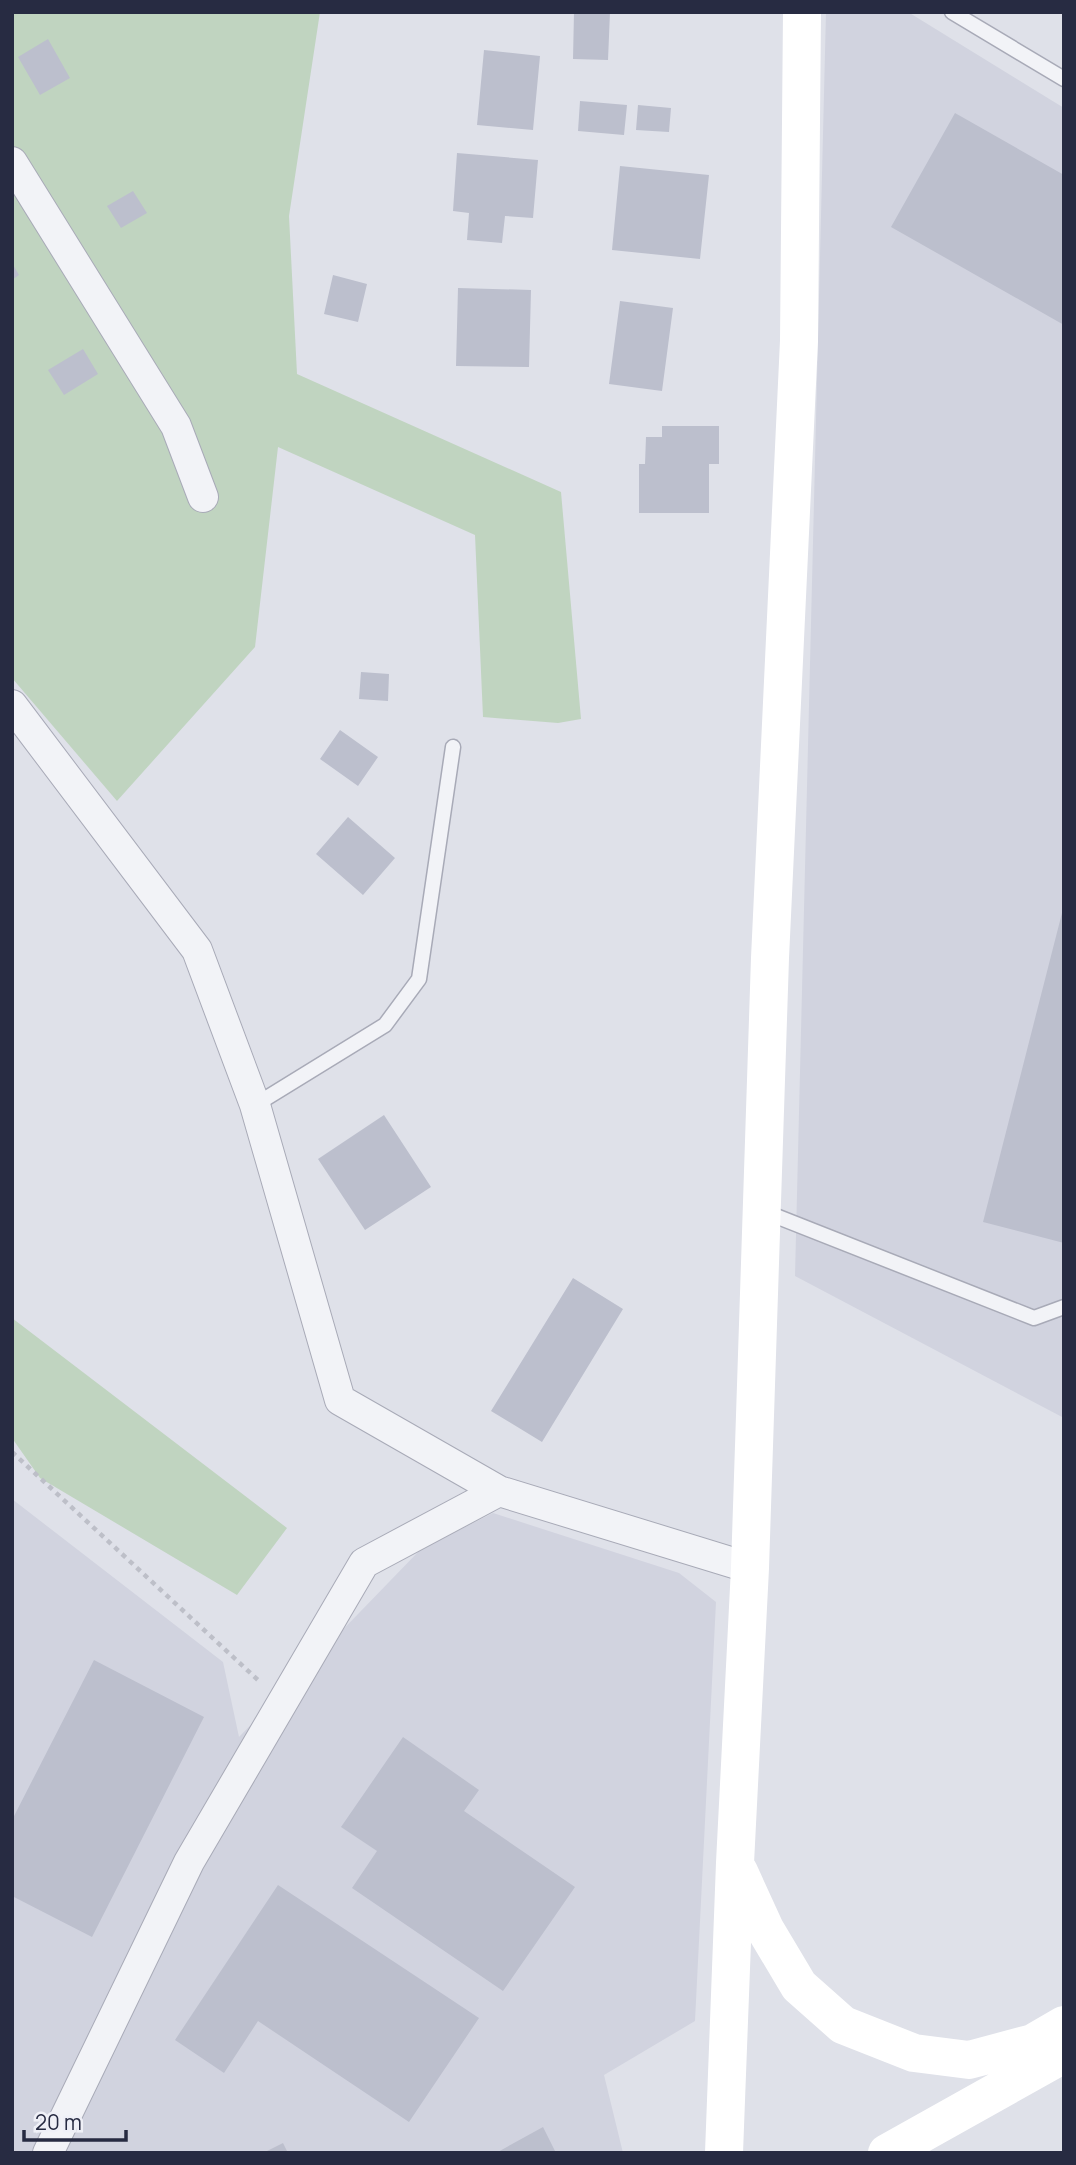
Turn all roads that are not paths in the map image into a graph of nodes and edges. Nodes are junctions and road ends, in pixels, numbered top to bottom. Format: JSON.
{"nodes":[{"id":1,"x":802,"y":12,"type":"edge"},
{"id":2,"x":952,"y":12,"type":"edge"},
{"id":3,"x":1064,"y":79,"type":"edge"},
{"id":4,"x":12,"y":162,"type":"edge"},
{"id":5,"x":203,"y":497,"type":"dead end"},
{"id":6,"x":12,"y":705,"type":"edge"},
{"id":7,"x":453,"y":747,"type":"dead end"},
{"id":8,"x":254,"y":1105,"type":"junction"},
{"id":9,"x":762,"y":1210,"type":"junction"},
{"id":10,"x":1064,"y":1307,"type":"edge"},
{"id":11,"x":499,"y":1491,"type":"junction"},
{"id":12,"x":750,"y":1569,"type":"junction"},
{"id":13,"x":735,"y":1863,"type":"junction"},
{"id":14,"x":1064,"y":2025,"type":"edge"},
{"id":15,"x":1064,"y":2054,"type":"edge"},
{"id":16,"x":48,"y":2153,"type":"edge"},
{"id":17,"x":724,"y":2153,"type":"edge"},
{"id":18,"x":887,"y":2153,"type":"edge"}],
"edges":[{"from":1,"to":9,"type":"street"},
{"from":2,"to":3,"type":"lane"},
{"from":4,"to":5,"type":"street"},
{"from":6,"to":8,"type":"street"},
{"from":7,"to":8,"type":"lane"},
{"from":8,"to":11,"type":"street"},
{"from":9,"to":10,"type":"lane"},
{"from":9,"to":12,"type":"street"},
{"from":11,"to":12,"type":"street"},
{"from":11,"to":16,"type":"street"},
{"from":12,"to":13,"type":"street"},
{"from":13,"to":14,"type":"street"},
{"from":13,"to":17,"type":"street"},
{"from":15,"to":18,"type":"street"}]}
